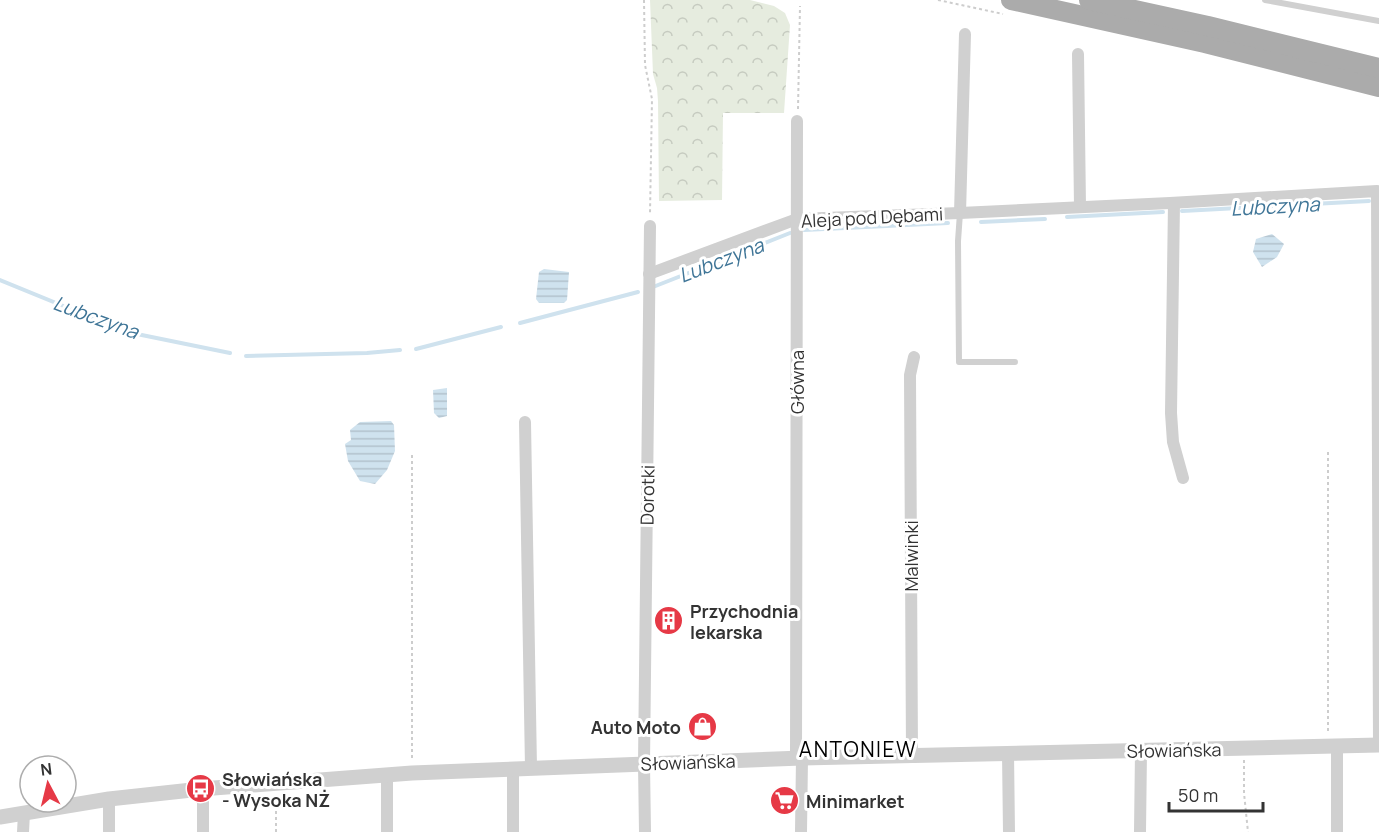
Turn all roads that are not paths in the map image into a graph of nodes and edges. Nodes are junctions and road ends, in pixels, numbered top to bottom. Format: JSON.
{"nodes":[{"id":1,"x":1011,"y":0,"type":"edge"},
{"id":2,"x":1089,"y":0,"type":"edge"},
{"id":3,"x":1265,"y":0,"type":"edge"},
{"id":4,"x":1379,"y":21,"type":"edge"},
{"id":5,"x":965,"y":34,"type":"dead end"},
{"id":6,"x":1078,"y":54,"type":"dead end"},
{"id":7,"x":1379,"y":68,"type":"edge"},
{"id":8,"x":1379,"y":87,"type":"edge"},
{"id":9,"x":797,"y":121,"type":"road end"},
{"id":10,"x":1174,"y":203,"type":"junction"},
{"id":11,"x":1080,"y":207,"type":"junction"},
{"id":12,"x":960,"y":213,"type":"junction"},
{"id":13,"x":797,"y":219,"type":"junction"},
{"id":14,"x":650,"y":225,"type":"road end"},
{"id":15,"x":649,"y":274,"type":"junction"},
{"id":16,"x":914,"y":357,"type":"dead end"},
{"id":17,"x":1015,"y":362,"type":"dead end"},
{"id":18,"x":525,"y":422,"type":"dead end"},
{"id":19,"x":1183,"y":478,"type":"dead end"},
{"id":20,"x":1379,"y":745,"type":"edge"},
{"id":21,"x":1332,"y":746,"type":"junction"},
{"id":22,"x":1141,"y":751,"type":"junction"},
{"id":23,"x":1008,"y":753,"type":"junction"},
{"id":24,"x":912,"y":755,"type":"junction"},
{"id":25,"x":799,"y":758,"type":"junction"},
{"id":26,"x":644,"y":764,"type":"junction"},
{"id":27,"x":531,"y":768,"type":"junction"},
{"id":28,"x":513,"y":769,"type":"junction"},
{"id":29,"x":387,"y":775,"type":"junction"},
{"id":30,"x":203,"y":789,"type":"junction"},
{"id":31,"x":110,"y":799,"type":"junction"},
{"id":32,"x":78,"y":804,"type":"edge"},
{"id":33,"x":18,"y":814,"type":"edge"},
{"id":34,"x":24,"y":814,"type":"edge"},
{"id":35,"x":0,"y":817,"type":"edge"},
{"id":36,"x":23,"y":832,"type":"edge"},
{"id":37,"x":109,"y":832,"type":"edge"},
{"id":38,"x":203,"y":832,"type":"edge"},
{"id":39,"x":387,"y":832,"type":"edge"},
{"id":40,"x":513,"y":832,"type":"edge"},
{"id":41,"x":645,"y":832,"type":"edge"},
{"id":42,"x":801,"y":832,"type":"edge"},
{"id":43,"x":1009,"y":832,"type":"edge"},
{"id":44,"x":1140,"y":832,"type":"edge"},
{"id":45,"x":1337,"y":832,"type":"edge"}],
"edges":[{"from":1,"to":8,"type":"main road"},
{"from":2,"to":7,"type":"main road"},
{"from":3,"to":4,"type":"lane"},
{"from":5,"to":12,"type":"street","name":"Aleja pod Dębami"},
{"from":6,"to":11,"type":"street"},
{"from":9,"to":13,"type":"street","name":"Główna"},
{"from":10,"to":11,"type":"street","name":"Aleja pod Dębami"},
{"from":10,"to":19,"type":"street"},
{"from":10,"to":20,"type":"street","name":"Aleja pod Dębami"},
{"from":11,"to":12,"type":"street","name":"Aleja pod Dębami"},
{"from":12,"to":13,"type":"street","name":"Aleja pod Dębami"},
{"from":12,"to":17,"type":"lane"},
{"from":13,"to":15,"type":"street","name":"Aleja pod Dębami"},
{"from":13,"to":25,"type":"street","name":"Główna"},
{"from":14,"to":15,"type":"street","name":"Dorotki"},
{"from":15,"to":26,"type":"street","name":"Dorotki"},
{"from":16,"to":24,"type":"street","name":"Malwinki"},
{"from":18,"to":27,"type":"street"},
{"from":20,"to":21,"type":"street","name":"Słowiańska"},
{"from":21,"to":22,"type":"street","name":"Słowiańska"},
{"from":21,"to":45,"type":"street"},
{"from":22,"to":23,"type":"street","name":"Słowiańska"},
{"from":22,"to":44,"type":"street"},
{"from":23,"to":24,"type":"street","name":"Słowiańska"},
{"from":23,"to":43,"type":"street"},
{"from":24,"to":25,"type":"street","name":"Słowiańska"},
{"from":25,"to":26,"type":"street","name":"Słowiańska"},
{"from":25,"to":42,"type":"street","name":"Główna"},
{"from":26,"to":27,"type":"street","name":"Słowiańska"},
{"from":26,"to":41,"type":"street","name":"Dorotki"},
{"from":27,"to":28,"type":"street","name":"Słowiańska"},
{"from":28,"to":29,"type":"street","name":"Słowiańska"},
{"from":28,"to":40,"type":"street"},
{"from":29,"to":30,"type":"street","name":"Słowiańska"},
{"from":29,"to":39,"type":"street"},
{"from":30,"to":31,"type":"street","name":"Słowiańska"},
{"from":30,"to":38,"type":"street"},
{"from":31,"to":32,"type":"street","name":"Słowiańska"},
{"from":31,"to":37,"type":"street"},
{"from":33,"to":35,"type":"street","name":"Słowiańska"},
{"from":34,"to":36,"type":"street"}]}
